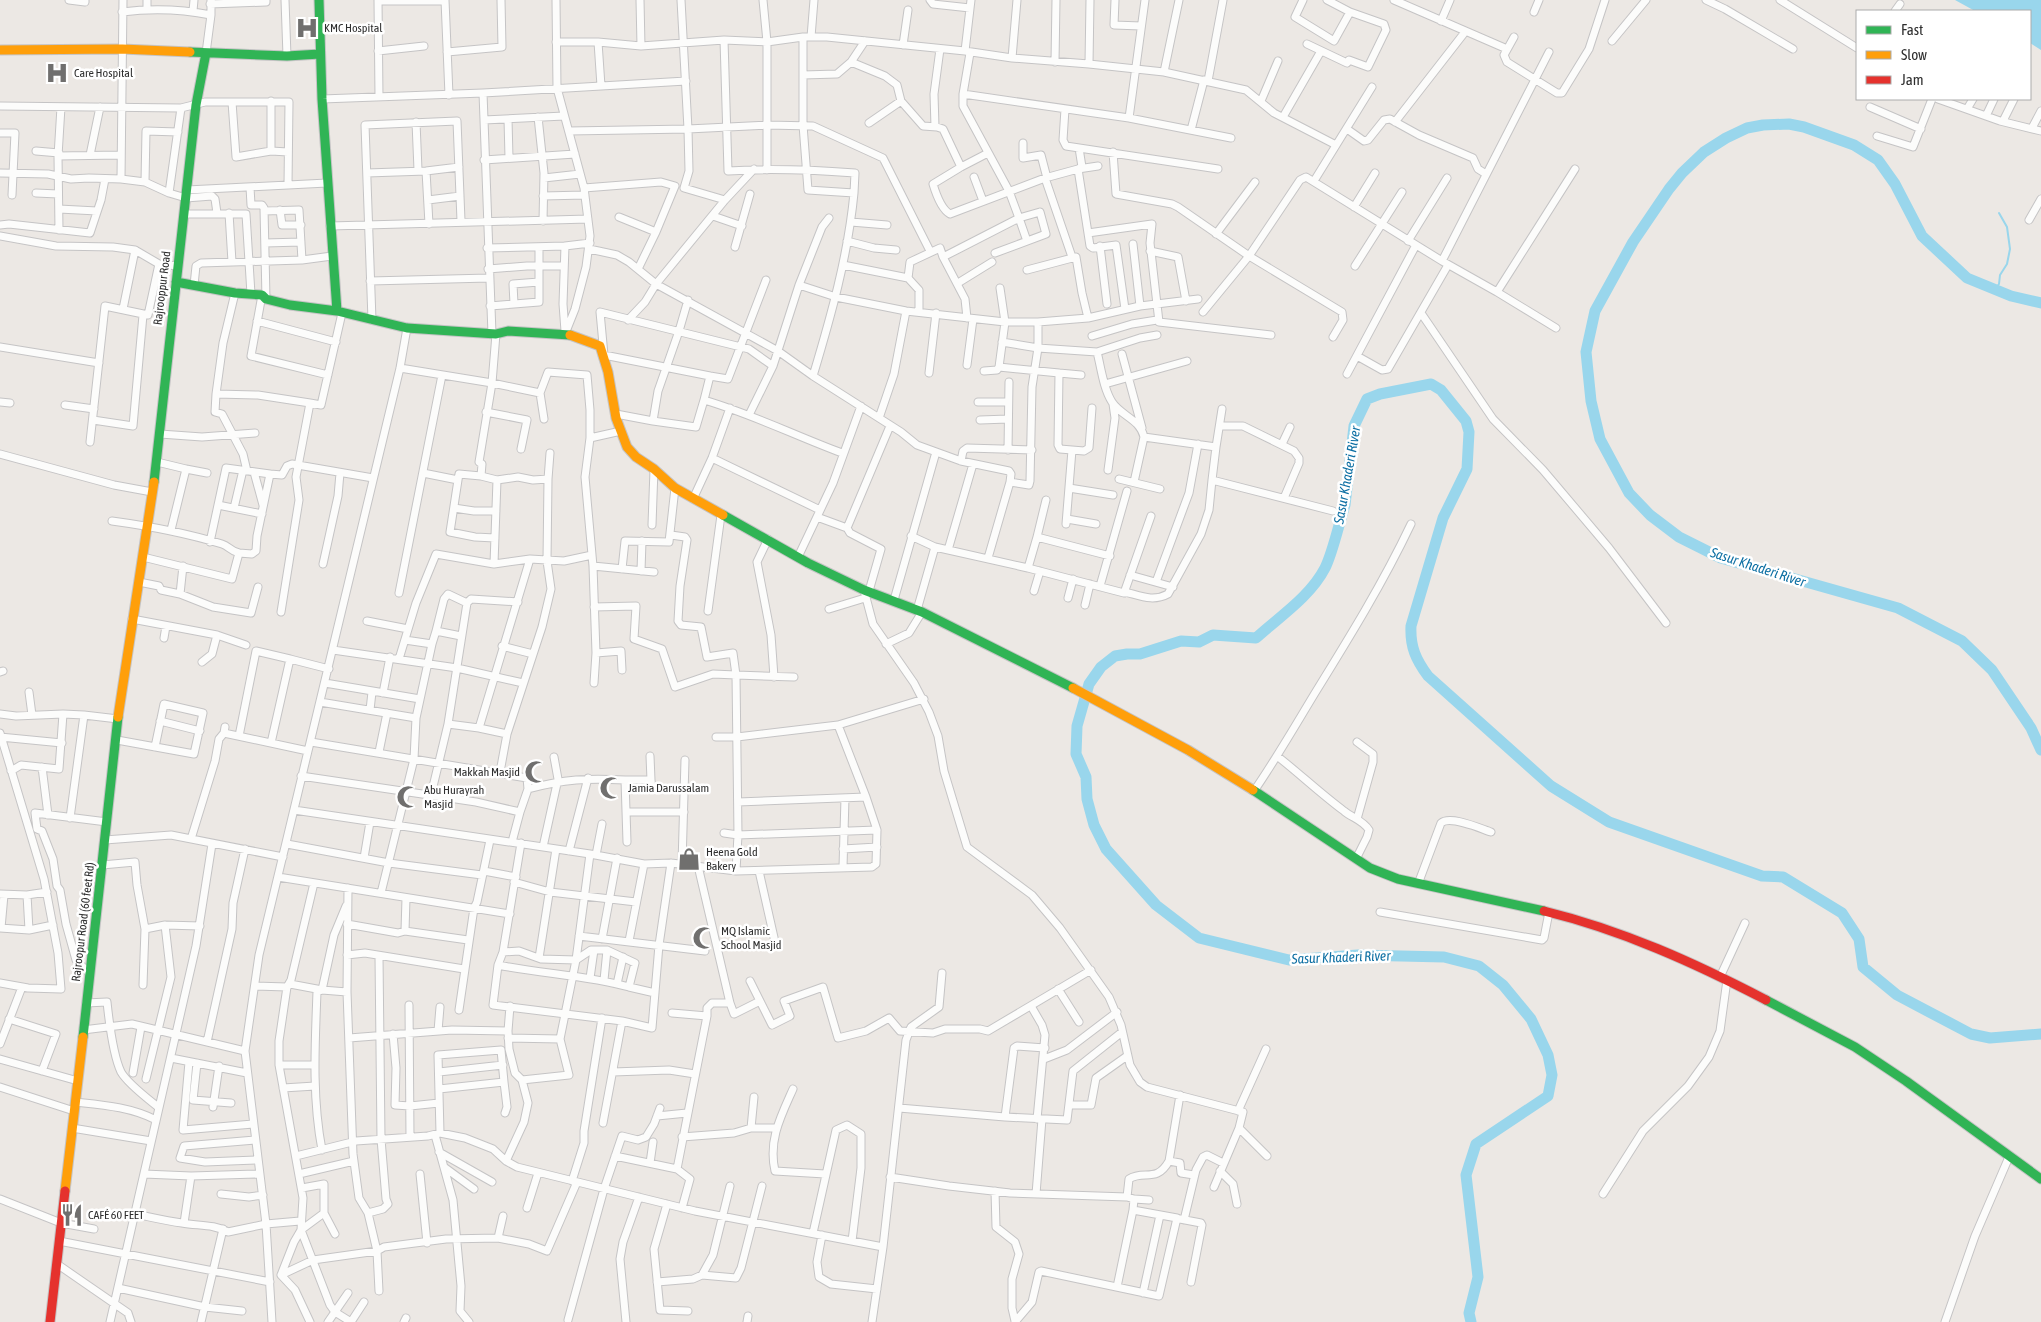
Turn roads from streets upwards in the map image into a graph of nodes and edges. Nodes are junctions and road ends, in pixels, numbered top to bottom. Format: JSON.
{"nodes":[{"id":1,"x":69,"y":0,"type":"edge"},
{"id":2,"x":85,"y":0,"type":"edge"},
{"id":3,"x":122,"y":0,"type":"edge"},
{"id":4,"x":148,"y":0,"type":"edge"},
{"id":5,"x":194,"y":0,"type":"edge"},
{"id":6,"x":266,"y":0,"type":"edge"},
{"id":7,"x":285,"y":0,"type":"edge"},
{"id":8,"x":319,"y":0,"type":"edge"},
{"id":9,"x":378,"y":0,"type":"edge"},
{"id":10,"x":501,"y":0,"type":"edge"},
{"id":11,"x":556,"y":0,"type":"edge"},
{"id":12,"x":640,"y":0,"type":"edge"},
{"id":13,"x":681,"y":0,"type":"edge"},
{"id":14,"x":763,"y":0,"type":"edge"},
{"id":15,"x":814,"y":0,"type":"edge"},
{"id":16,"x":930,"y":0,"type":"edge"},
{"id":17,"x":1017,"y":0,"type":"edge"},
{"id":18,"x":1056,"y":0,"type":"edge"},
{"id":19,"x":1090,"y":0,"type":"edge"},
{"id":20,"x":1115,"y":0,"type":"edge"},
{"id":21,"x":1145,"y":0,"type":"edge"},
{"id":22,"x":1179,"y":0,"type":"edge"},
{"id":23,"x":1224,"y":0,"type":"edge"},
{"id":24,"x":1303,"y":0,"type":"edge"},
{"id":25,"x":1327,"y":0,"type":"edge"},
{"id":26,"x":1394,"y":0,"type":"edge"},
{"id":27,"x":1417,"y":0,"type":"edge"},
{"id":28,"x":1450,"y":0,"type":"edge"},
{"id":29,"x":1539,"y":0,"type":"edge"},
{"id":30,"x":1605,"y":0,"type":"edge"},
{"id":31,"x":1646,"y":0,"type":"edge"},
{"id":32,"x":1706,"y":0,"type":"edge"},
{"id":33,"x":1780,"y":0,"type":"edge"},
{"id":34,"x":445,"y":1,"type":"edge"},
{"id":35,"x":210,"y":2,"type":"edge"},
{"id":36,"x":971,"y":4,"type":"edge"},
{"id":37,"x":1900,"y":4,"type":"dead end"},
{"id":38,"x":147,"y":9,"type":"junction"},
{"id":39,"x":1413,"y":9,"type":"junction"},
{"id":40,"x":908,"y":10,"type":"dead end"},
{"id":41,"x":1896,"y":10,"type":"edge"},
{"id":42,"x":193,"y":11,"type":"junction"},
{"id":43,"x":122,"y":12,"type":"junction"},
{"id":44,"x":1350,"y":12,"type":"junction"},
{"id":45,"x":1534,"y":12,"type":"dead end"},
{"id":46,"x":211,"y":15,"type":"junction"},
{"id":47,"x":1441,"y":21,"type":"junction"},
{"id":48,"x":1141,"y":26,"type":"junction"},
{"id":49,"x":1465,"y":32,"type":"junction"},
{"id":50,"x":803,"y":37,"type":"junction"},
{"id":51,"x":811,"y":37,"type":"junction"},
{"id":52,"x":1514,"y":37,"type":"dead end"},
{"id":53,"x":724,"y":40,"type":"junction"},
{"id":54,"x":1612,"y":41,"type":"dead end"},
{"id":55,"x":556,"y":42,"type":"junction"},
{"id":56,"x":598,"y":42,"type":"junction"},
{"id":57,"x":767,"y":42,"type":"junction"},
{"id":58,"x":865,"y":42,"type":"junction"},
{"id":59,"x":683,"y":44,"type":"junction"},
{"id":60,"x":1307,"y":44,"type":"dead end"},
{"id":61,"x":903,"y":45,"type":"junction"},
{"id":62,"x":424,"y":46,"type":"dead end"},
{"id":63,"x":641,"y":46,"type":"junction"},
{"id":64,"x":1856,"y":47,"type":"edge"},
{"id":65,"x":122,"y":49,"type":"junction"},
{"id":66,"x":940,"y":49,"type":"junction"},
{"id":67,"x":1507,"y":49,"type":"junction"},
{"id":68,"x":1793,"y":49,"type":"dead end"},
{"id":69,"x":0,"y":50,"type":"edge"},
{"id":70,"x":378,"y":51,"type":"junction"},
{"id":71,"x":1321,"y":51,"type":"junction"},
{"id":72,"x":447,"y":52,"type":"junction"},
{"id":73,"x":968,"y":52,"type":"junction"},
{"id":74,"x":1549,"y":52,"type":"dead end"},
{"id":75,"x":206,"y":53,"type":"junction"},
{"id":76,"x":320,"y":54,"type":"junction"},
{"id":77,"x":287,"y":56,"type":"junction"},
{"id":78,"x":1012,"y":58,"type":"junction"},
{"id":79,"x":1278,"y":61,"type":"dead end"},
{"id":80,"x":850,"y":62,"type":"junction"},
{"id":81,"x":1055,"y":62,"type":"junction"},
{"id":82,"x":1089,"y":64,"type":"junction"},
{"id":83,"x":1134,"y":69,"type":"junction"},
{"id":84,"x":1164,"y":72,"type":"junction"},
{"id":85,"x":803,"y":75,"type":"junction"},
{"id":86,"x":1535,"y":80,"type":"junction"},
{"id":87,"x":686,"y":81,"type":"junction"},
{"id":88,"x":1206,"y":81,"type":"junction"},
{"id":89,"x":601,"y":86,"type":"junction"},
{"id":90,"x":1372,"y":87,"type":"dead end"},
{"id":91,"x":556,"y":88,"type":"junction"},
{"id":92,"x":483,"y":94,"type":"junction"},
{"id":93,"x":963,"y":94,"type":"junction"},
{"id":94,"x":449,"y":95,"type":"junction"},
{"id":95,"x":379,"y":97,"type":"junction"},
{"id":96,"x":322,"y":99,"type":"junction"},
{"id":97,"x":1932,"y":100,"type":"edge"},
{"id":98,"x":1973,"y":100,"type":"edge"},
{"id":99,"x":1994,"y":100,"type":"edge"},
{"id":100,"x":2014,"y":100,"type":"edge"},
{"id":101,"x":271,"y":101,"type":"junction"},
{"id":102,"x":901,"y":101,"type":"junction"},
{"id":103,"x":1261,"y":101,"type":"junction"},
{"id":104,"x":1952,"y":101,"type":"edge"},
{"id":105,"x":232,"y":102,"type":"junction"},
{"id":106,"x":196,"y":105,"type":"junction"},
{"id":107,"x":0,"y":106,"type":"edge"},
{"id":108,"x":61,"y":107,"type":"junction"},
{"id":109,"x":100,"y":107,"type":"junction"},
{"id":110,"x":1870,"y":107,"type":"dead end"},
{"id":111,"x":122,"y":108,"type":"junction"},
{"id":112,"x":181,"y":108,"type":"junction"},
{"id":113,"x":1065,"y":109,"type":"junction"},
{"id":114,"x":1968,"y":110,"type":"junction"},
{"id":115,"x":2041,"y":111,"type":"edge"},
{"id":116,"x":564,"y":116,"type":"junction"},
{"id":117,"x":1986,"y":116,"type":"junction"},
{"id":118,"x":538,"y":117,"type":"junction"},
{"id":119,"x":1283,"y":117,"type":"junction"},
{"id":120,"x":1129,"y":118,"type":"junction"},
{"id":121,"x":508,"y":119,"type":"junction"},
{"id":122,"x":484,"y":120,"type":"junction"},
{"id":123,"x":2003,"y":121,"type":"junction"},
{"id":124,"x":416,"y":122,"type":"junction"},
{"id":125,"x":1395,"y":122,"type":"junction"},
{"id":126,"x":869,"y":123,"type":"dead end"},
{"id":127,"x":803,"y":124,"type":"junction"},
{"id":128,"x":767,"y":125,"type":"junction"},
{"id":129,"x":727,"y":127,"type":"junction"},
{"id":130,"x":934,"y":127,"type":"junction"},
{"id":131,"x":2032,"y":128,"type":"junction"},
{"id":132,"x":688,"y":129,"type":"junction"},
{"id":133,"x":1346,"y":129,"type":"junction"},
{"id":134,"x":1921,"y":129,"type":"junction"},
{"id":135,"x":1191,"y":130,"type":"junction"},
{"id":136,"x":2041,"y":130,"type":"edge"},
{"id":137,"x":569,"y":131,"type":"junction"},
{"id":138,"x":178,"y":132,"type":"junction"},
{"id":139,"x":0,"y":133,"type":"edge"},
{"id":140,"x":1877,"y":136,"type":"dead end"},
{"id":141,"x":1231,"y":138,"type":"dead end"},
{"id":142,"x":1023,"y":143,"type":"dead end"},
{"id":143,"x":1336,"y":145,"type":"junction"},
{"id":144,"x":1079,"y":148,"type":"junction"},
{"id":145,"x":36,"y":151,"type":"dead end"},
{"id":146,"x":270,"y":151,"type":"junction"},
{"id":147,"x":288,"y":152,"type":"junction"},
{"id":148,"x":1113,"y":152,"type":"junction"},
{"id":149,"x":988,"y":153,"type":"junction"},
{"id":150,"x":58,"y":154,"type":"junction"},
{"id":151,"x":575,"y":154,"type":"junction"},
{"id":152,"x":90,"y":155,"type":"junction"},
{"id":153,"x":120,"y":155,"type":"junction"},
{"id":154,"x":542,"y":157,"type":"junction"},
{"id":155,"x":509,"y":158,"type":"junction"},
{"id":156,"x":484,"y":160,"type":"junction"},
{"id":157,"x":1098,"y":166,"type":"dead end"},
{"id":158,"x":459,"y":167,"type":"junction"},
{"id":159,"x":962,"y":167,"type":"junction"},
{"id":160,"x":754,"y":169,"type":"junction"},
{"id":161,"x":1078,"y":169,"type":"junction"},
{"id":162,"x":1218,"y":169,"type":"dead end"},
{"id":163,"x":1575,"y":169,"type":"dead end"},
{"id":164,"x":418,"y":170,"type":"junction"},
{"id":165,"x":766,"y":170,"type":"junction"},
{"id":166,"x":806,"y":170,"type":"junction"},
{"id":167,"x":426,"y":171,"type":"junction"},
{"id":168,"x":13,"y":172,"type":"junction"},
{"id":169,"x":0,"y":173,"type":"edge"},
{"id":170,"x":367,"y":173,"type":"junction"},
{"id":171,"x":1375,"y":173,"type":"dead end"},
{"id":172,"x":580,"y":174,"type":"junction"},
{"id":173,"x":1486,"y":174,"type":"junction"},
{"id":174,"x":58,"y":176,"type":"junction"},
{"id":175,"x":974,"y":177,"type":"dead end"},
{"id":176,"x":544,"y":178,"type":"junction"},
{"id":177,"x":1046,"y":178,"type":"junction"},
{"id":178,"x":1446,"y":178,"type":"dead end"},
{"id":179,"x":105,"y":179,"type":"junction"},
{"id":180,"x":121,"y":179,"type":"junction"},
{"id":181,"x":1314,"y":181,"type":"junction"},
{"id":182,"x":145,"y":182,"type":"junction"},
{"id":183,"x":1255,"y":182,"type":"dead end"},
{"id":184,"x":327,"y":183,"type":"junction"},
{"id":185,"x":288,"y":185,"type":"junction"},
{"id":186,"x":250,"y":187,"type":"junction"},
{"id":187,"x":585,"y":191,"type":"junction"},
{"id":188,"x":1009,"y":191,"type":"junction"},
{"id":189,"x":1402,"y":192,"type":"dead end"},
{"id":190,"x":36,"y":193,"type":"dead end"},
{"id":191,"x":169,"y":193,"type":"junction"},
{"id":192,"x":58,"y":194,"type":"junction"},
{"id":193,"x":187,"y":194,"type":"junction"},
{"id":194,"x":750,"y":194,"type":"dead end"},
{"id":195,"x":854,"y":194,"type":"junction"},
{"id":196,"x":12,"y":195,"type":"dead end"},
{"id":197,"x":460,"y":196,"type":"junction"},
{"id":198,"x":543,"y":196,"type":"junction"},
{"id":199,"x":2041,"y":199,"type":"edge"},
{"id":200,"x":428,"y":200,"type":"junction"},
{"id":201,"x":725,"y":200,"type":"junction"},
{"id":202,"x":983,"y":201,"type":"junction"},
{"id":203,"x":1354,"y":207,"type":"junction"},
{"id":204,"x":58,"y":209,"type":"junction"},
{"id":205,"x":280,"y":210,"type":"junction"},
{"id":206,"x":98,"y":211,"type":"junction"},
{"id":207,"x":264,"y":211,"type":"junction"},
{"id":208,"x":217,"y":213,"type":"junction"},
{"id":209,"x":229,"y":213,"type":"junction"},
{"id":210,"x":184,"y":214,"type":"junction"},
{"id":211,"x":713,"y":216,"type":"junction"},
{"id":212,"x":619,"y":217,"type":"dead end"},
{"id":213,"x":829,"y":218,"type":"dead end"},
{"id":214,"x":1019,"y":218,"type":"junction"},
{"id":215,"x":588,"y":219,"type":"junction"},
{"id":216,"x":2029,"y":220,"type":"dead end"},
{"id":217,"x":461,"y":221,"type":"junction"},
{"id":218,"x":543,"y":221,"type":"junction"},
{"id":219,"x":486,"y":222,"type":"junction"},
{"id":220,"x":851,"y":222,"type":"junction"},
{"id":221,"x":1381,"y":223,"type":"junction"},
{"id":222,"x":429,"y":224,"type":"junction"},
{"id":223,"x":887,"y":224,"type":"dead end"},
{"id":224,"x":0,"y":225,"type":"edge"},
{"id":225,"x":301,"y":225,"type":"junction"},
{"id":226,"x":368,"y":225,"type":"junction"},
{"id":227,"x":330,"y":226,"type":"junction"},
{"id":228,"x":742,"y":226,"type":"junction"},
{"id":229,"x":59,"y":230,"type":"junction"},
{"id":230,"x":656,"y":232,"type":"junction"},
{"id":231,"x":1088,"y":233,"type":"junction"},
{"id":232,"x":1216,"y":234,"type":"junction"},
{"id":233,"x":0,"y":236,"type":"edge"},
{"id":234,"x":1026,"y":241,"type":"junction"},
{"id":235,"x":1408,"y":241,"type":"junction"},
{"id":236,"x":302,"y":242,"type":"junction"},
{"id":237,"x":847,"y":242,"type":"junction"},
{"id":238,"x":265,"y":243,"type":"junction"},
{"id":239,"x":1133,"y":244,"type":"dead end"},
{"id":240,"x":1416,"y":245,"type":"junction"},
{"id":241,"x":565,"y":246,"type":"junction"},
{"id":242,"x":589,"y":246,"type":"junction"},
{"id":243,"x":1100,"y":246,"type":"junction"},
{"id":244,"x":538,"y":247,"type":"junction"},
{"id":245,"x":736,"y":247,"type":"dead end"},
{"id":246,"x":487,"y":248,"type":"junction"},
{"id":247,"x":135,"y":250,"type":"junction"},
{"id":248,"x":896,"y":250,"type":"dead end"},
{"id":249,"x":1150,"y":251,"type":"junction"},
{"id":250,"x":930,"y":252,"type":"junction"},
{"id":251,"x":995,"y":253,"type":"dead end"},
{"id":252,"x":332,"y":256,"type":"junction"},
{"id":253,"x":1249,"y":256,"type":"junction"},
{"id":254,"x":943,"y":257,"type":"junction"},
{"id":255,"x":1072,"y":257,"type":"junction"},
{"id":256,"x":302,"y":260,"type":"junction"},
{"id":257,"x":265,"y":261,"type":"junction"},
{"id":258,"x":232,"y":262,"type":"junction"},
{"id":259,"x":250,"y":262,"type":"junction"},
{"id":260,"x":992,"y":262,"type":"dead end"},
{"id":261,"x":1445,"y":263,"type":"junction"},
{"id":262,"x":159,"y":264,"type":"junction"},
{"id":263,"x":843,"y":265,"type":"junction"},
{"id":264,"x":178,"y":266,"type":"junction"},
{"id":265,"x":539,"y":266,"type":"junction"},
{"id":266,"x":564,"y":266,"type":"junction"},
{"id":267,"x":1355,"y":266,"type":"dead end"},
{"id":268,"x":488,"y":269,"type":"junction"},
{"id":269,"x":638,"y":269,"type":"junction"},
{"id":270,"x":1027,"y":270,"type":"dead end"},
{"id":271,"x":489,"y":278,"type":"junction"},
{"id":272,"x":908,"y":278,"type":"junction"},
{"id":273,"x":766,"y":280,"type":"dead end"},
{"id":274,"x":370,"y":281,"type":"junction"},
{"id":275,"x":176,"y":282,"type":"junction"},
{"id":276,"x":539,"y":282,"type":"junction"},
{"id":277,"x":958,"y":283,"type":"junction"},
{"id":278,"x":656,"y":284,"type":"junction"},
{"id":279,"x":194,"y":285,"type":"junction"},
{"id":280,"x":799,"y":285,"type":"junction"},
{"id":281,"x":1000,"y":288,"type":"dead end"},
{"id":282,"x":1497,"y":292,"type":"junction"},
{"id":283,"x":235,"y":293,"type":"junction"},
{"id":284,"x":251,"y":294,"type":"junction"},
{"id":285,"x":836,"y":296,"type":"junction"},
{"id":286,"x":264,"y":297,"type":"junction"},
{"id":287,"x":1198,"y":299,"type":"dead end"},
{"id":288,"x":688,"y":300,"type":"junction"},
{"id":289,"x":1186,"y":301,"type":"junction"},
{"id":290,"x":514,"y":304,"type":"junction"},
{"id":291,"x":1107,"y":304,"type":"dead end"},
{"id":292,"x":1157,"y":304,"type":"junction"},
{"id":293,"x":490,"y":306,"type":"junction"},
{"id":294,"x":1140,"y":306,"type":"junction"},
{"id":295,"x":123,"y":309,"type":"junction"},
{"id":296,"x":1125,"y":309,"type":"junction"},
{"id":297,"x":906,"y":311,"type":"junction"},
{"id":298,"x":340,"y":312,"type":"junction"},
{"id":299,"x":919,"y":312,"type":"junction"},
{"id":300,"x":1204,"y":312,"type":"dead end"},
{"id":301,"x":936,"y":313,"type":"junction"},
{"id":302,"x":1421,"y":313,"type":"junction"},
{"id":303,"x":143,"y":315,"type":"junction"},
{"id":304,"x":970,"y":318,"type":"junction"},
{"id":305,"x":1088,"y":318,"type":"junction"},
{"id":306,"x":372,"y":320,"type":"junction"},
{"id":307,"x":628,"y":320,"type":"junction"},
{"id":308,"x":1158,"y":320,"type":"junction"},
{"id":309,"x":257,"y":321,"type":"junction"},
{"id":310,"x":1005,"y":322,"type":"junction"},
{"id":311,"x":1038,"y":322,"type":"junction"},
{"id":312,"x":407,"y":328,"type":"junction"},
{"id":313,"x":1556,"y":328,"type":"dead end"},
{"id":314,"x":679,"y":331,"type":"junction"},
{"id":315,"x":745,"y":332,"type":"junction"},
{"id":316,"x":494,"y":334,"type":"junction"},
{"id":317,"x":565,"y":334,"type":"junction"},
{"id":318,"x":1157,"y":335,"type":"dead end"},
{"id":319,"x":1271,"y":335,"type":"dead end"},
{"id":320,"x":1092,"y":336,"type":"dead end"},
{"id":321,"x":1333,"y":337,"type":"dead end"},
{"id":322,"x":336,"y":342,"type":"junction"},
{"id":323,"x":1002,"y":342,"type":"junction"},
{"id":324,"x":0,"y":347,"type":"edge"},
{"id":325,"x":739,"y":347,"type":"junction"},
{"id":326,"x":1038,"y":348,"type":"junction"},
{"id":327,"x":778,"y":351,"type":"junction"},
{"id":328,"x":1097,"y":352,"type":"junction"},
{"id":329,"x":1122,"y":354,"type":"dead end"},
{"id":330,"x":604,"y":355,"type":"junction"},
{"id":331,"x":1357,"y":356,"type":"junction"},
{"id":332,"x":1186,"y":361,"type":"dead end"},
{"id":333,"x":99,"y":363,"type":"junction"},
{"id":334,"x":967,"y":365,"type":"dead end"},
{"id":335,"x":666,"y":366,"type":"junction"},
{"id":336,"x":773,"y":366,"type":"junction"},
{"id":337,"x":999,"y":367,"type":"junction"},
{"id":338,"x":400,"y":368,"type":"junction"},
{"id":339,"x":984,"y":371,"type":"dead end"},
{"id":340,"x":1034,"y":371,"type":"junction"},
{"id":341,"x":929,"y":373,"type":"dead end"},
{"id":342,"x":1059,"y":373,"type":"junction"},
{"id":343,"x":1347,"y":374,"type":"dead end"},
{"id":344,"x":328,"y":375,"type":"junction"},
{"id":345,"x":442,"y":375,"type":"junction"},
{"id":346,"x":1081,"y":375,"type":"dead end"},
{"id":347,"x":710,"y":376,"type":"junction"},
{"id":348,"x":813,"y":376,"type":"junction"},
{"id":349,"x":1129,"y":377,"type":"junction"},
{"id":350,"x":1008,"y":382,"type":"dead end"},
{"id":351,"x":492,"y":383,"type":"junction"},
{"id":352,"x":1106,"y":384,"type":"junction"},
{"id":353,"x":540,"y":393,"type":"junction"},
{"id":354,"x":216,"y":394,"type":"junction"},
{"id":355,"x":704,"y":400,"type":"junction"},
{"id":356,"x":0,"y":402,"type":"edge"},
{"id":357,"x":978,"y":402,"type":"dead end"},
{"id":358,"x":1008,"y":402,"type":"junction"},
{"id":359,"x":10,"y":403,"type":"dead end"},
{"id":360,"x":310,"y":403,"type":"junction"},
{"id":361,"x":1113,"y":403,"type":"junction"},
{"id":362,"x":65,"y":405,"type":"dead end"},
{"id":363,"x":861,"y":406,"type":"junction"},
{"id":364,"x":94,"y":408,"type":"junction"},
{"id":365,"x":730,"y":408,"type":"junction"},
{"id":366,"x":1092,"y":408,"type":"dead end"},
{"id":367,"x":1222,"y":409,"type":"dead end"},
{"id":368,"x":486,"y":412,"type":"junction"},
{"id":369,"x":616,"y":414,"type":"junction"},
{"id":370,"x":749,"y":415,"type":"junction"},
{"id":371,"x":879,"y":418,"type":"junction"},
{"id":372,"x":544,"y":419,"type":"dead end"},
{"id":373,"x":1008,"y":419,"type":"junction"},
{"id":374,"x":93,"y":420,"type":"junction"},
{"id":375,"x":980,"y":420,"type":"dead end"},
{"id":376,"x":653,"y":422,"type":"junction"},
{"id":377,"x":890,"y":426,"type":"junction"},
{"id":378,"x":1220,"y":426,"type":"junction"},
{"id":379,"x":1290,"y":427,"type":"dead end"},
{"id":380,"x":1142,"y":428,"type":"junction"},
{"id":381,"x":621,"y":431,"type":"junction"},
{"id":382,"x":255,"y":433,"type":"dead end"},
{"id":383,"x":160,"y":434,"type":"junction"},
{"id":384,"x":233,"y":435,"type":"junction"},
{"id":385,"x":1144,"y":437,"type":"junction"},
{"id":386,"x":590,"y":438,"type":"junction"},
{"id":387,"x":90,"y":442,"type":"dead end"},
{"id":388,"x":1198,"y":444,"type":"junction"},
{"id":389,"x":1282,"y":444,"type":"junction"},
{"id":390,"x":1216,"y":447,"type":"junction"},
{"id":391,"x":521,"y":449,"type":"dead end"},
{"id":392,"x":1008,"y":450,"type":"junction"},
{"id":393,"x":1032,"y":450,"type":"junction"},
{"id":394,"x":1072,"y":450,"type":"junction"},
{"id":395,"x":936,"y":452,"type":"junction"},
{"id":396,"x":550,"y":453,"type":"dead end"},
{"id":397,"x":842,"y":453,"type":"junction"},
{"id":398,"x":0,"y":454,"type":"edge"},
{"id":399,"x":712,"y":458,"type":"junction"},
{"id":400,"x":961,"y":461,"type":"junction"},
{"id":401,"x":157,"y":462,"type":"junction"},
{"id":402,"x":972,"y":464,"type":"junction"},
{"id":403,"x":298,"y":466,"type":"junction"},
{"id":404,"x":186,"y":469,"type":"junction"},
{"id":405,"x":654,"y":469,"type":"junction"},
{"id":406,"x":1108,"y":470,"type":"dead end"},
{"id":407,"x":248,"y":471,"type":"junction"},
{"id":408,"x":207,"y":473,"type":"dead end"},
{"id":409,"x":340,"y":473,"type":"junction"},
{"id":410,"x":423,"y":473,"type":"junction"},
{"id":411,"x":270,"y":474,"type":"junction"},
{"id":412,"x":481,"y":476,"type":"junction"},
{"id":413,"x":373,"y":478,"type":"junction"},
{"id":414,"x":548,"y":479,"type":"junction"},
{"id":415,"x":1119,"y":479,"type":"dead end"},
{"id":416,"x":458,"y":480,"type":"junction"},
{"id":417,"x":497,"y":480,"type":"junction"},
{"id":418,"x":1212,"y":480,"type":"junction"},
{"id":419,"x":1010,"y":482,"type":"junction"},
{"id":420,"x":1134,"y":482,"type":"junction"},
{"id":421,"x":675,"y":488,"type":"junction"},
{"id":422,"x":1069,"y":488,"type":"junction"},
{"id":423,"x":1160,"y":489,"type":"dead end"},
{"id":424,"x":1127,"y":491,"type":"dead end"},
{"id":425,"x":152,"y":492,"type":"junction"},
{"id":426,"x":1113,"y":495,"type":"dead end"},
{"id":427,"x":1284,"y":498,"type":"junction"},
{"id":428,"x":693,"y":499,"type":"junction"},
{"id":429,"x":1046,"y":500,"type":"dead end"},
{"id":430,"x":218,"y":505,"type":"junction"},
{"id":431,"x":234,"y":508,"type":"junction"},
{"id":432,"x":454,"y":508,"type":"junction"},
{"id":433,"x":262,"y":510,"type":"junction"},
{"id":434,"x":496,"y":511,"type":"junction"},
{"id":435,"x":1334,"y":511,"type":"dead end"},
{"id":436,"x":819,"y":513,"type":"junction"},
{"id":437,"x":721,"y":515,"type":"junction"},
{"id":438,"x":1151,"y":516,"type":"dead end"},
{"id":439,"x":112,"y":521,"type":"dead end"},
{"id":440,"x":1096,"y":524,"type":"dead end"},
{"id":441,"x":1411,"y":524,"type":"dead end"},
{"id":442,"x":652,"y":525,"type":"dead end"},
{"id":443,"x":148,"y":526,"type":"junction"},
{"id":444,"x":847,"y":528,"type":"junction"},
{"id":445,"x":171,"y":530,"type":"junction"},
{"id":446,"x":671,"y":535,"type":"junction"},
{"id":447,"x":911,"y":536,"type":"junction"},
{"id":448,"x":1037,"y":537,"type":"junction"},
{"id":449,"x":495,"y":538,"type":"junction"},
{"id":450,"x":768,"y":539,"type":"junction"},
{"id":451,"x":642,"y":541,"type":"junction"},
{"id":452,"x":210,"y":542,"type":"junction"},
{"id":453,"x":935,"y":547,"type":"junction"},
{"id":454,"x":948,"y":550,"type":"junction"},
{"id":455,"x":239,"y":553,"type":"junction"},
{"id":456,"x":592,"y":555,"type":"junction"},
{"id":457,"x":1110,"y":556,"type":"junction"},
{"id":458,"x":143,"y":557,"type":"junction"},
{"id":459,"x":798,"y":557,"type":"junction"},
{"id":460,"x":988,"y":558,"type":"junction"},
{"id":461,"x":530,"y":559,"type":"junction"},
{"id":462,"x":547,"y":561,"type":"junction"},
{"id":463,"x":323,"y":564,"type":"dead end"},
{"id":464,"x":494,"y":564,"type":"junction"},
{"id":465,"x":183,"y":566,"type":"junction"},
{"id":466,"x":593,"y":566,"type":"junction"},
{"id":467,"x":1028,"y":568,"type":"junction"},
{"id":468,"x":622,"y":569,"type":"junction"},
{"id":469,"x":641,"y":570,"type":"junction"},
{"id":470,"x":1040,"y":571,"type":"junction"},
{"id":471,"x":654,"y":572,"type":"dead end"},
{"id":472,"x":1130,"y":575,"type":"junction"},
{"id":473,"x":1073,"y":580,"type":"junction"},
{"id":474,"x":138,"y":582,"type":"junction"},
{"id":475,"x":1156,"y":582,"type":"junction"},
{"id":476,"x":1090,"y":584,"type":"junction"},
{"id":477,"x":1100,"y":586,"type":"junction"},
{"id":478,"x":258,"y":587,"type":"dead end"},
{"id":479,"x":1173,"y":587,"type":"junction"},
{"id":480,"x":1034,"y":591,"type":"dead end"},
{"id":481,"x":1126,"y":592,"type":"junction"},
{"id":482,"x":399,"y":593,"type":"dead end"},
{"id":483,"x":866,"y":593,"type":"junction"},
{"id":484,"x":180,"y":594,"type":"junction"},
{"id":485,"x":1068,"y":598,"type":"dead end"},
{"id":486,"x":894,"y":600,"type":"junction"},
{"id":487,"x":518,"y":602,"type":"junction"},
{"id":488,"x":466,"y":603,"type":"junction"},
{"id":489,"x":1085,"y":605,"type":"dead end"},
{"id":490,"x":594,"y":607,"type":"junction"},
{"id":491,"x":829,"y":609,"type":"dead end"},
{"id":492,"x":708,"y":611,"type":"dead end"},
{"id":493,"x":919,"y":611,"type":"junction"},
{"id":494,"x":280,"y":612,"type":"dead end"},
{"id":495,"x":132,"y":619,"type":"junction"},
{"id":496,"x":367,"y":621,"type":"dead end"},
{"id":497,"x":1666,"y":622,"type":"dead end"},
{"id":498,"x":166,"y":626,"type":"junction"},
{"id":499,"x":408,"y":629,"type":"junction"},
{"id":500,"x":436,"y":631,"type":"junction"},
{"id":501,"x":217,"y":635,"type":"junction"},
{"id":502,"x":461,"y":636,"type":"junction"},
{"id":503,"x":164,"y":638,"type":"dead end"},
{"id":504,"x":405,"y":640,"type":"junction"},
{"id":505,"x":432,"y":644,"type":"junction"},
{"id":506,"x":886,"y":644,"type":"junction"},
{"id":507,"x":246,"y":646,"type":"dead end"},
{"id":508,"x":502,"y":646,"type":"junction"},
{"id":509,"x":333,"y":650,"type":"junction"},
{"id":510,"x":596,"y":653,"type":"junction"},
{"id":511,"x":533,"y":654,"type":"junction"},
{"id":512,"x":390,"y":657,"type":"junction"},
{"id":513,"x":290,"y":659,"type":"junction"},
{"id":514,"x":399,"y":659,"type":"junction"},
{"id":515,"x":202,"y":662,"type":"dead end"},
{"id":516,"x":427,"y":664,"type":"junction"},
{"id":517,"x":457,"y":668,"type":"junction"},
{"id":518,"x":329,"y":669,"type":"junction"},
{"id":519,"x":622,"y":670,"type":"dead end"},
{"id":520,"x":736,"y":675,"type":"junction"},
{"id":521,"x":494,"y":677,"type":"junction"},
{"id":522,"x":774,"y":677,"type":"junction"},
{"id":523,"x":794,"y":677,"type":"dead end"},
{"id":524,"x":325,"y":683,"type":"junction"},
{"id":525,"x":523,"y":683,"type":"junction"},
{"id":526,"x":594,"y":683,"type":"dead end"},
{"id":527,"x":29,"y":692,"type":"dead end"},
{"id":528,"x":372,"y":692,"type":"junction"},
{"id":529,"x":383,"y":693,"type":"junction"},
{"id":530,"x":420,"y":699,"type":"junction"},
{"id":531,"x":924,"y":699,"type":"junction"},
{"id":532,"x":320,"y":702,"type":"junction"},
{"id":533,"x":370,"y":710,"type":"junction"},
{"id":534,"x":387,"y":713,"type":"junction"},
{"id":535,"x":0,"y":714,"type":"edge"},
{"id":536,"x":63,"y":714,"type":"junction"},
{"id":537,"x":32,"y":715,"type":"junction"},
{"id":538,"x":84,"y":715,"type":"junction"},
{"id":539,"x":416,"y":718,"type":"junction"},
{"id":540,"x":118,"y":719,"type":"junction"},
{"id":541,"x":160,"y":721,"type":"junction"},
{"id":542,"x":448,"y":724,"type":"junction"},
{"id":543,"x":838,"y":725,"type":"junction"},
{"id":544,"x":479,"y":728,"type":"junction"},
{"id":545,"x":200,"y":731,"type":"junction"},
{"id":546,"x":0,"y":733,"type":"edge"},
{"id":547,"x":507,"y":734,"type":"junction"},
{"id":548,"x":238,"y":736,"type":"junction"},
{"id":549,"x":0,"y":737,"type":"edge"},
{"id":550,"x":716,"y":737,"type":"dead end"},
{"id":551,"x":737,"y":737,"type":"junction"},
{"id":552,"x":117,"y":740,"type":"junction"},
{"id":553,"x":311,"y":742,"type":"junction"},
{"id":554,"x":1357,"y":742,"type":"dead end"},
{"id":555,"x":62,"y":743,"type":"junction"},
{"id":556,"x":271,"y":743,"type":"junction"},
{"id":557,"x":155,"y":747,"type":"junction"},
{"id":558,"x":308,"y":751,"type":"junction"},
{"id":559,"x":379,"y":752,"type":"junction"},
{"id":560,"x":650,"y":756,"type":"dead end"},
{"id":561,"x":1277,"y":756,"type":"junction"},
{"id":562,"x":554,"y":757,"type":"dead end"},
{"id":563,"x":414,"y":759,"type":"junction"},
{"id":564,"x":685,"y":760,"type":"dead end"},
{"id":565,"x":437,"y":762,"type":"junction"},
{"id":566,"x":42,"y":767,"type":"junction"},
{"id":567,"x":11,"y":771,"type":"junction"},
{"id":568,"x":500,"y":772,"type":"junction"},
{"id":569,"x":302,"y":776,"type":"junction"},
{"id":570,"x":588,"y":778,"type":"junction"},
{"id":571,"x":625,"y":780,"type":"junction"},
{"id":572,"x":652,"y":780,"type":"junction"},
{"id":573,"x":557,"y":781,"type":"junction"},
{"id":574,"x":528,"y":789,"type":"junction"},
{"id":575,"x":652,"y":789,"type":"dead end"},
{"id":576,"x":407,"y":791,"type":"junction"},
{"id":577,"x":1254,"y":791,"type":"junction"},
{"id":578,"x":431,"y":795,"type":"junction"},
{"id":579,"x":866,"y":797,"type":"junction"},
{"id":580,"x":844,"y":798,"type":"junction"},
{"id":581,"x":738,"y":802,"type":"junction"},
{"id":582,"x":294,"y":810,"type":"junction"},
{"id":583,"x":520,"y":812,"type":"junction"},
{"id":584,"x":626,"y":812,"type":"junction"},
{"id":585,"x":684,"y":812,"type":"junction"},
{"id":586,"x":48,"y":815,"type":"junction"},
{"id":587,"x":70,"y":818,"type":"junction"},
{"id":588,"x":1357,"y":819,"type":"junction"},
{"id":589,"x":107,"y":822,"type":"junction"},
{"id":590,"x":370,"y":822,"type":"junction"},
{"id":591,"x":602,"y":824,"type":"dead end"},
{"id":592,"x":398,"y":826,"type":"junction"},
{"id":593,"x":877,"y":830,"type":"junction"},
{"id":594,"x":844,"y":831,"type":"junction"},
{"id":595,"x":1490,"y":832,"type":"dead end"},
{"id":596,"x":724,"y":833,"type":"dead end"},
{"id":597,"x":738,"y":835,"type":"junction"},
{"id":598,"x":191,"y":839,"type":"junction"},
{"id":599,"x":105,"y":840,"type":"junction"},
{"id":600,"x":490,"y":840,"type":"junction"},
{"id":601,"x":512,"y":842,"type":"junction"},
{"id":602,"x":627,"y":842,"type":"dead end"},
{"id":603,"x":521,"y":843,"type":"junction"},
{"id":604,"x":212,"y":844,"type":"junction"},
{"id":605,"x":286,"y":844,"type":"junction"},
{"id":606,"x":543,"y":847,"type":"junction"},
{"id":607,"x":876,"y":847,"type":"junction"},
{"id":608,"x":245,"y":849,"type":"junction"},
{"id":609,"x":556,"y":849,"type":"junction"},
{"id":610,"x":843,"y":849,"type":"junction"},
{"id":611,"x":569,"y":851,"type":"junction"},
{"id":612,"x":593,"y":854,"type":"junction"},
{"id":613,"x":283,"y":857,"type":"junction"},
{"id":614,"x":364,"y":858,"type":"junction"},
{"id":615,"x":617,"y":858,"type":"junction"},
{"id":616,"x":1356,"y":859,"type":"junction"},
{"id":617,"x":389,"y":863,"type":"junction"},
{"id":618,"x":671,"y":863,"type":"junction"},
{"id":619,"x":102,"y":864,"type":"junction"},
{"id":620,"x":644,"y":864,"type":"junction"},
{"id":621,"x":682,"y":864,"type":"junction"},
{"id":622,"x":698,"y":866,"type":"junction"},
{"id":623,"x":843,"y":866,"type":"junction"},
{"id":624,"x":736,"y":871,"type":"junction"},
{"id":625,"x":759,"y":871,"type":"junction"},
{"id":626,"x":483,"y":873,"type":"junction"},
{"id":627,"x":278,"y":878,"type":"junction"},
{"id":628,"x":515,"y":879,"type":"junction"},
{"id":629,"x":314,"y":883,"type":"junction"},
{"id":630,"x":1418,"y":884,"type":"junction"},
{"id":631,"x":348,"y":888,"type":"junction"},
{"id":632,"x":47,"y":892,"type":"junction"},
{"id":633,"x":550,"y":892,"type":"junction"},
{"id":634,"x":381,"y":893,"type":"junction"},
{"id":635,"x":2,"y":894,"type":"edge"},
{"id":636,"x":27,"y":895,"type":"junction"},
{"id":637,"x":583,"y":895,"type":"junction"},
{"id":638,"x":406,"y":898,"type":"junction"},
{"id":639,"x":609,"y":898,"type":"junction"},
{"id":640,"x":636,"y":902,"type":"junction"},
{"id":641,"x":346,"y":906,"type":"junction"},
{"id":642,"x":474,"y":908,"type":"junction"},
{"id":643,"x":1380,"y":912,"type":"dead end"},
{"id":644,"x":1549,"y":912,"type":"junction"},
{"id":645,"x":510,"y":914,"type":"junction"},
{"id":646,"x":1745,"y":923,"type":"dead end"},
{"id":647,"x":347,"y":924,"type":"junction"},
{"id":648,"x":53,"y":925,"type":"junction"},
{"id":649,"x":165,"y":925,"type":"junction"},
{"id":650,"x":200,"y":926,"type":"junction"},
{"id":651,"x":0,"y":928,"type":"edge"},
{"id":652,"x":145,"y":929,"type":"junction"},
{"id":653,"x":30,"y":930,"type":"junction"},
{"id":654,"x":405,"y":931,"type":"junction"},
{"id":655,"x":579,"y":936,"type":"junction"},
{"id":656,"x":602,"y":939,"type":"junction"},
{"id":657,"x":468,"y":940,"type":"junction"},
{"id":658,"x":629,"y":941,"type":"junction"},
{"id":659,"x":775,"y":942,"type":"dead end"},
{"id":660,"x":659,"y":945,"type":"junction"},
{"id":661,"x":594,"y":950,"type":"junction"},
{"id":662,"x":607,"y":950,"type":"junction"},
{"id":663,"x":705,"y":951,"type":"dead end"},
{"id":664,"x":503,"y":952,"type":"junction"},
{"id":665,"x":347,"y":955,"type":"junction"},
{"id":666,"x":379,"y":956,"type":"junction"},
{"id":667,"x":623,"y":957,"type":"junction"},
{"id":668,"x":539,"y":958,"type":"junction"},
{"id":669,"x":576,"y":960,"type":"junction"},
{"id":670,"x":498,"y":965,"type":"junction"},
{"id":671,"x":464,"y":969,"type":"junction"},
{"id":672,"x":1091,"y":970,"type":"junction"},
{"id":673,"x":942,"y":973,"type":"dead end"},
{"id":674,"x":90,"y":974,"type":"junction"},
{"id":675,"x":572,"y":976,"type":"junction"},
{"id":676,"x":590,"y":978,"type":"junction"},
{"id":677,"x":1723,"y":979,"type":"junction"},
{"id":678,"x":604,"y":980,"type":"junction"},
{"id":679,"x":750,"y":981,"type":"dead end"},
{"id":680,"x":0,"y":983,"type":"edge"},
{"id":681,"x":617,"y":984,"type":"junction"},
{"id":682,"x":143,"y":985,"type":"dead end"},
{"id":683,"x":255,"y":986,"type":"junction"},
{"id":684,"x":22,"y":987,"type":"junction"},
{"id":685,"x":287,"y":987,"type":"junction"},
{"id":686,"x":630,"y":987,"type":"junction"},
{"id":687,"x":1058,"y":989,"type":"junction"},
{"id":688,"x":322,"y":990,"type":"junction"},
{"id":689,"x":347,"y":992,"type":"junction"},
{"id":690,"x":655,"y":993,"type":"junction"},
{"id":691,"x":760,"y":1001,"type":"junction"},
{"id":692,"x":86,"y":1003,"type":"junction"},
{"id":693,"x":730,"y":1003,"type":"junction"},
{"id":694,"x":409,"y":1005,"type":"dead end"},
{"id":695,"x":510,"y":1006,"type":"junction"},
{"id":696,"x":1030,"y":1006,"type":"junction"},
{"id":697,"x":440,"y":1007,"type":"dead end"},
{"id":698,"x":459,"y":1010,"type":"dead end"},
{"id":699,"x":1117,"y":1012,"type":"junction"},
{"id":700,"x":565,"y":1013,"type":"junction"},
{"id":701,"x":672,"y":1014,"type":"dead end"},
{"id":702,"x":707,"y":1016,"type":"junction"},
{"id":703,"x":602,"y":1018,"type":"junction"},
{"id":704,"x":9,"y":1020,"type":"junction"},
{"id":705,"x":622,"y":1021,"type":"junction"},
{"id":706,"x":1079,"y":1022,"type":"dead end"},
{"id":707,"x":110,"y":1027,"type":"junction"},
{"id":708,"x":141,"y":1027,"type":"junction"},
{"id":709,"x":83,"y":1030,"type":"junction"},
{"id":710,"x":158,"y":1031,"type":"junction"},
{"id":711,"x":438,"y":1031,"type":"junction"},
{"id":712,"x":909,"y":1031,"type":"junction"},
{"id":713,"x":410,"y":1032,"type":"junction"},
{"id":714,"x":1122,"y":1032,"type":"junction"},
{"id":715,"x":393,"y":1034,"type":"junction"},
{"id":716,"x":508,"y":1034,"type":"junction"},
{"id":717,"x":176,"y":1035,"type":"junction"},
{"id":718,"x":380,"y":1036,"type":"junction"},
{"id":719,"x":349,"y":1038,"type":"junction"},
{"id":720,"x":560,"y":1040,"type":"junction"},
{"id":721,"x":207,"y":1042,"type":"junction"},
{"id":722,"x":0,"y":1044,"type":"edge"},
{"id":723,"x":1045,"y":1048,"type":"junction"},
{"id":724,"x":1266,"y":1049,"type":"dead end"},
{"id":725,"x":245,"y":1051,"type":"junction"},
{"id":726,"x":1127,"y":1056,"type":"junction"},
{"id":727,"x":171,"y":1058,"type":"junction"},
{"id":728,"x":0,"y":1059,"type":"edge"},
{"id":729,"x":1044,"y":1059,"type":"junction"},
{"id":730,"x":189,"y":1062,"type":"junction"},
{"id":731,"x":197,"y":1063,"type":"junction"},
{"id":732,"x":279,"y":1065,"type":"junction"},
{"id":733,"x":314,"y":1065,"type":"junction"},
{"id":734,"x":502,"y":1065,"type":"junction"},
{"id":735,"x":219,"y":1066,"type":"junction"},
{"id":736,"x":42,"y":1071,"type":"junction"},
{"id":737,"x":439,"y":1072,"type":"junction"},
{"id":738,"x":613,"y":1072,"type":"junction"},
{"id":739,"x":132,"y":1073,"type":"dead end"},
{"id":740,"x":247,"y":1073,"type":"junction"},
{"id":741,"x":695,"y":1074,"type":"junction"},
{"id":742,"x":146,"y":1079,"type":"dead end"},
{"id":743,"x":522,"y":1080,"type":"junction"},
{"id":744,"x":78,"y":1081,"type":"junction"},
{"id":745,"x":504,"y":1082,"type":"junction"},
{"id":746,"x":315,"y":1086,"type":"junction"},
{"id":747,"x":0,"y":1087,"type":"edge"},
{"id":748,"x":283,"y":1088,"type":"junction"},
{"id":749,"x":439,"y":1089,"type":"junction"},
{"id":750,"x":793,"y":1089,"type":"dead end"},
{"id":751,"x":1180,"y":1095,"type":"junction"},
{"id":752,"x":754,"y":1097,"type":"dead end"},
{"id":753,"x":231,"y":1103,"type":"dead end"},
{"id":754,"x":439,"y":1103,"type":"junction"},
{"id":755,"x":214,"y":1104,"type":"junction"},
{"id":756,"x":1069,"y":1105,"type":"junction"},
{"id":757,"x":410,"y":1106,"type":"junction"},
{"id":758,"x":75,"y":1107,"type":"junction"},
{"id":759,"x":158,"y":1107,"type":"junction"},
{"id":760,"x":660,"y":1108,"type":"dead end"},
{"id":761,"x":899,"y":1108,"type":"junction"},
{"id":762,"x":1238,"y":1111,"type":"junction"},
{"id":763,"x":506,"y":1113,"type":"dead end"},
{"id":764,"x":687,"y":1113,"type":"junction"},
{"id":765,"x":657,"y":1116,"type":"junction"},
{"id":766,"x":1005,"y":1117,"type":"junction"},
{"id":767,"x":1039,"y":1119,"type":"junction"},
{"id":768,"x":156,"y":1120,"type":"junction"},
{"id":769,"x":603,"y":1123,"type":"dead end"},
{"id":770,"x":253,"y":1124,"type":"junction"},
{"id":771,"x":72,"y":1128,"type":"junction"},
{"id":772,"x":751,"y":1128,"type":"junction"},
{"id":773,"x":776,"y":1128,"type":"junction"},
{"id":774,"x":1239,"y":1128,"type":"junction"},
{"id":775,"x":438,"y":1134,"type":"junction"},
{"id":776,"x":410,"y":1137,"type":"junction"},
{"id":777,"x":682,"y":1137,"type":"junction"},
{"id":778,"x":381,"y":1139,"type":"junction"},
{"id":779,"x":255,"y":1140,"type":"junction"},
{"id":780,"x":152,"y":1141,"type":"junction"},
{"id":781,"x":352,"y":1142,"type":"junction"},
{"id":782,"x":653,"y":1142,"type":"dead end"},
{"id":783,"x":322,"y":1150,"type":"junction"},
{"id":784,"x":439,"y":1152,"type":"junction"},
{"id":785,"x":296,"y":1156,"type":"junction"},
{"id":786,"x":615,"y":1156,"type":"junction"},
{"id":787,"x":1267,"y":1156,"type":"dead end"},
{"id":788,"x":2009,"y":1157,"type":"junction"},
{"id":789,"x":258,"y":1160,"type":"junction"},
{"id":790,"x":354,"y":1161,"type":"junction"},
{"id":791,"x":506,"y":1161,"type":"junction"},
{"id":792,"x":1168,"y":1161,"type":"junction"},
{"id":793,"x":650,"y":1163,"type":"junction"},
{"id":794,"x":1223,"y":1163,"type":"junction"},
{"id":795,"x":444,"y":1167,"type":"junction"},
{"id":796,"x":677,"y":1169,"type":"junction"},
{"id":797,"x":1220,"y":1171,"type":"junction"},
{"id":798,"x":538,"y":1173,"type":"junction"},
{"id":799,"x":144,"y":1174,"type":"junction"},
{"id":800,"x":260,"y":1174,"type":"junction"},
{"id":801,"x":299,"y":1174,"type":"junction"},
{"id":802,"x":420,"y":1174,"type":"dead end"},
{"id":803,"x":825,"y":1174,"type":"junction"},
{"id":804,"x":1194,"y":1175,"type":"junction"},
{"id":805,"x":191,"y":1176,"type":"junction"},
{"id":806,"x":890,"y":1177,"type":"junction"},
{"id":807,"x":2041,"y":1179,"type":"edge"},
{"id":808,"x":492,"y":1182,"type":"dead end"},
{"id":809,"x":575,"y":1182,"type":"junction"},
{"id":810,"x":730,"y":1186,"type":"dead end"},
{"id":811,"x":762,"y":1186,"type":"dead end"},
{"id":812,"x":1214,"y":1187,"type":"dead end"},
{"id":813,"x":302,"y":1188,"type":"junction"},
{"id":814,"x":604,"y":1188,"type":"junction"},
{"id":815,"x":474,"y":1189,"type":"dead end"},
{"id":816,"x":995,"y":1191,"type":"junction"},
{"id":817,"x":221,"y":1194,"type":"dead end"},
{"id":818,"x":1036,"y":1194,"type":"junction"},
{"id":819,"x":1603,"y":1194,"type":"dead end"},
{"id":820,"x":263,"y":1195,"type":"junction"},
{"id":821,"x":639,"y":1197,"type":"junction"},
{"id":822,"x":1130,"y":1198,"type":"junction"},
{"id":823,"x":0,"y":1199,"type":"edge"},
{"id":824,"x":1149,"y":1200,"type":"dead end"},
{"id":825,"x":667,"y":1204,"type":"junction"},
{"id":826,"x":1237,"y":1204,"type":"dead end"},
{"id":827,"x":527,"y":1208,"type":"dead end"},
{"id":828,"x":682,"y":1208,"type":"junction"},
{"id":829,"x":1133,"y":1210,"type":"junction"},
{"id":830,"x":324,"y":1213,"type":"junction"},
{"id":831,"x":368,"y":1213,"type":"junction"},
{"id":832,"x":135,"y":1214,"type":"junction"},
{"id":833,"x":722,"y":1215,"type":"junction"},
{"id":834,"x":1160,"y":1215,"type":"junction"},
{"id":835,"x":503,"y":1216,"type":"dead end"},
{"id":836,"x":1180,"y":1219,"type":"junction"},
{"id":837,"x":300,"y":1221,"type":"junction"},
{"id":838,"x":752,"y":1221,"type":"junction"},
{"id":839,"x":61,"y":1223,"type":"junction"},
{"id":840,"x":184,"y":1224,"type":"junction"},
{"id":841,"x":266,"y":1224,"type":"junction"},
{"id":842,"x":94,"y":1229,"type":"dead end"},
{"id":843,"x":223,"y":1229,"type":"junction"},
{"id":844,"x":301,"y":1230,"type":"junction"},
{"id":845,"x":813,"y":1233,"type":"junction"},
{"id":846,"x":335,"y":1234,"type":"dead end"},
{"id":847,"x":822,"y":1235,"type":"junction"},
{"id":848,"x":498,"y":1238,"type":"junction"},
{"id":849,"x":458,"y":1239,"type":"junction"},
{"id":850,"x":852,"y":1240,"type":"junction"},
{"id":851,"x":59,"y":1241,"type":"junction"},
{"id":852,"x":427,"y":1243,"type":"junction"},
{"id":853,"x":883,"y":1247,"type":"junction"},
{"id":854,"x":377,"y":1251,"type":"junction"},
{"id":855,"x":126,"y":1254,"type":"junction"},
{"id":856,"x":314,"y":1260,"type":"junction"},
{"id":857,"x":57,"y":1264,"type":"junction"},
{"id":858,"x":212,"y":1271,"type":"junction"},
{"id":859,"x":280,"y":1274,"type":"junction"},
{"id":860,"x":702,"y":1275,"type":"junction"},
{"id":861,"x":270,"y":1282,"type":"junction"},
{"id":862,"x":657,"y":1282,"type":"junction"},
{"id":863,"x":1191,"y":1282,"type":"dead end"},
{"id":864,"x":1117,"y":1287,"type":"junction"},
{"id":865,"x":118,"y":1288,"type":"junction"},
{"id":866,"x":877,"y":1289,"type":"junction"},
{"id":867,"x":379,"y":1291,"type":"dead end"},
{"id":868,"x":348,"y":1293,"type":"dead end"},
{"id":869,"x":1143,"y":1293,"type":"junction"},
{"id":870,"x":364,"y":1302,"type":"dead end"},
{"id":871,"x":114,"y":1303,"type":"junction"},
{"id":872,"x":205,"y":1307,"type":"junction"},
{"id":873,"x":242,"y":1311,"type":"dead end"},
{"id":874,"x":688,"y":1311,"type":"dead end"},
{"id":875,"x":335,"y":1312,"type":"junction"},
{"id":876,"x":568,"y":1320,"type":"dead end"},
{"id":877,"x":50,"y":1322,"type":"edge"},
{"id":878,"x":110,"y":1322,"type":"edge"},
{"id":879,"x":131,"y":1322,"type":"edge"},
{"id":880,"x":201,"y":1322,"type":"edge"},
{"id":881,"x":272,"y":1322,"type":"edge"},
{"id":882,"x":310,"y":1322,"type":"edge"},
{"id":883,"x":328,"y":1322,"type":"edge"},
{"id":884,"x":351,"y":1322,"type":"edge"},
{"id":885,"x":469,"y":1322,"type":"edge"},
{"id":886,"x":626,"y":1322,"type":"edge"},
{"id":887,"x":872,"y":1322,"type":"edge"},
{"id":888,"x":1015,"y":1322,"type":"edge"},
{"id":889,"x":1944,"y":1322,"type":"edge"}],
"edges":[{"from":1,"to":2,"type":"street"},
{"from":3,"to":43,"type":"street"},
{"from":4,"to":38,"type":"street"},
{"from":5,"to":42,"type":"street"},
{"from":6,"to":35,"type":"street"},
{"from":7,"to":77,"type":"street"},
{"from":8,"to":76,"type":"street"},
{"from":9,"to":34,"type":"street"},
{"from":9,"to":70,"type":"street"},
{"from":10,"to":72,"type":"street"},
{"from":11,"to":55,"type":"street"},
{"from":12,"to":63,"type":"street"},
{"from":13,"to":59,"type":"street"},
{"from":14,"to":57,"type":"street"},
{"from":15,"to":51,"type":"street"},
{"from":16,"to":36,"type":"street"},
{"from":17,"to":78,"type":"street"},
{"from":18,"to":81,"type":"street"},
{"from":19,"to":82,"type":"street"},
{"from":20,"to":48,"type":"street"},
{"from":21,"to":48,"type":"street"},
{"from":22,"to":84,"type":"street"},
{"from":23,"to":88,"type":"street"},
{"from":24,"to":44,"type":"street"},
{"from":25,"to":44,"type":"street"},
{"from":26,"to":39,"type":"street"},
{"from":27,"to":39,"type":"street"},
{"from":28,"to":47,"type":"street"},
{"from":29,"to":45,"type":"street"},
{"from":30,"to":86,"type":"street"},
{"from":31,"to":54,"type":"street"},
{"from":32,"to":68,"type":"street"},
{"from":33,"to":64,"type":"street"},
{"from":34,"to":72,"type":"street"},
{"from":35,"to":46,"type":"street"},
{"from":36,"to":73,"type":"street"},
{"from":37,"to":41,"type":"street"},
{"from":38,"to":42,"type":"street"},
{"from":38,"to":43,"type":"street"},
{"from":39,"to":47,"type":"street"},
{"from":40,"to":61,"type":"street"},
{"from":42,"to":46,"type":"street"},
{"from":43,"to":65,"type":"street"},
{"from":44,"to":71,"type":"street"},
{"from":46,"to":75,"type":"street"},
{"from":47,"to":49,"type":"street"},
{"from":48,"to":83,"type":"street"},
{"from":49,"to":67,"type":"street"},
{"from":49,"to":125,"type":"street"},
{"from":50,"to":51,"type":"street"},
{"from":50,"to":57,"type":"street"},
{"from":50,"to":85,"type":"street"},
{"from":51,"to":58,"type":"street"},
{"from":52,"to":67,"type":"street"},
{"from":53,"to":57,"type":"street"},
{"from":53,"to":59,"type":"street"},
{"from":53,"to":129,"type":"street"},
{"from":55,"to":56,"type":"street"},
{"from":55,"to":91,"type":"street"},
{"from":56,"to":63,"type":"street"},
{"from":56,"to":89,"type":"street"},
{"from":57,"to":128,"type":"street"},
{"from":58,"to":61,"type":"street"},
{"from":58,"to":80,"type":"street"},
{"from":59,"to":63,"type":"street"},
{"from":59,"to":87,"type":"street"},
{"from":60,"to":71,"type":"street"},
{"from":61,"to":66,"type":"street"},
{"from":62,"to":70,"type":"street"},
{"from":65,"to":69,"type":"street"},
{"from":65,"to":75,"type":"street"},
{"from":65,"to":111,"type":"street"},
{"from":66,"to":73,"type":"street"},
{"from":66,"to":130,"type":"street"},
{"from":67,"to":86,"type":"street"},
{"from":70,"to":95,"type":"street"},
{"from":71,"to":119,"type":"street"},
{"from":72,"to":94,"type":"street"},
{"from":73,"to":78,"type":"street"},
{"from":73,"to":93,"type":"street"},
{"from":74,"to":86,"type":"street"},
{"from":75,"to":77,"type":"street"},
{"from":75,"to":106,"type":"street","name":"Rajrooppur Road"},
{"from":76,"to":77,"type":"street"},
{"from":76,"to":96,"type":"street"},
{"from":78,"to":81,"type":"street"},
{"from":79,"to":103,"type":"street"},
{"from":80,"to":85,"type":"street"},
{"from":80,"to":102,"type":"street"},
{"from":81,"to":82,"type":"street"},
{"from":82,"to":83,"type":"street"},
{"from":83,"to":84,"type":"street"},
{"from":83,"to":120,"type":"street"},
{"from":84,"to":88,"type":"street"},
{"from":85,"to":127,"type":"street"},
{"from":86,"to":173,"type":"street"},
{"from":87,"to":89,"type":"street"},
{"from":87,"to":132,"type":"street"},
{"from":88,"to":103,"type":"street"},
{"from":88,"to":135,"type":"street"},
{"from":89,"to":91,"type":"street"},
{"from":90,"to":133,"type":"street"},
{"from":91,"to":92,"type":"street"},
{"from":91,"to":116,"type":"street"},
{"from":92,"to":94,"type":"street"},
{"from":92,"to":122,"type":"street"},
{"from":93,"to":113,"type":"street"},
{"from":93,"to":149,"type":"street"},
{"from":94,"to":95,"type":"street"},
{"from":95,"to":96,"type":"street"},
{"from":96,"to":184,"type":"street"},
{"from":97,"to":134,"type":"street"},
{"from":98,"to":114,"type":"street"},
{"from":99,"to":117,"type":"street"},
{"from":100,"to":123,"type":"street"},
{"from":101,"to":105,"type":"street"},
{"from":101,"to":146,"type":"street"},
{"from":101,"to":147,"type":"street"},
{"from":102,"to":126,"type":"street"},
{"from":102,"to":130,"type":"street"},
{"from":103,"to":119,"type":"street"},
{"from":104,"to":114,"type":"street"},
{"from":105,"to":106,"type":"street"},
{"from":105,"to":146,"type":"street"},
{"from":106,"to":112,"type":"street"},
{"from":106,"to":193,"type":"street","name":"Rajrooppur Road"},
{"from":107,"to":108,"type":"street"},
{"from":108,"to":109,"type":"street"},
{"from":108,"to":150,"type":"street"},
{"from":109,"to":111,"type":"street"},
{"from":109,"to":152,"type":"street"},
{"from":110,"to":134,"type":"street"},
{"from":111,"to":112,"type":"street"},
{"from":111,"to":153,"type":"street"},
{"from":112,"to":138,"type":"street"},
{"from":113,"to":120,"type":"street"},
{"from":113,"to":144,"type":"street"},
{"from":114,"to":117,"type":"street"},
{"from":115,"to":131,"type":"street"},
{"from":116,"to":118,"type":"street"},
{"from":116,"to":137,"type":"street"},
{"from":117,"to":123,"type":"street"},
{"from":118,"to":121,"type":"street"},
{"from":118,"to":154,"type":"street"},
{"from":119,"to":143,"type":"street"},
{"from":120,"to":135,"type":"street"},
{"from":121,"to":122,"type":"street"},
{"from":121,"to":155,"type":"street"},
{"from":122,"to":156,"type":"street"},
{"from":123,"to":131,"type":"street"},
{"from":124,"to":158,"type":"street"},
{"from":124,"to":164,"type":"street"},
{"from":124,"to":170,"type":"street"},
{"from":125,"to":133,"type":"street"},
{"from":125,"to":173,"type":"street"},
{"from":127,"to":128,"type":"street"},
{"from":127,"to":166,"type":"street"},
{"from":127,"to":250,"type":"street"},
{"from":128,"to":129,"type":"street"},
{"from":128,"to":165,"type":"street"},
{"from":129,"to":132,"type":"street"},
{"from":129,"to":160,"type":"street"},
{"from":130,"to":159,"type":"street"},
{"from":131,"to":136,"type":"street"},
{"from":132,"to":137,"type":"street"},
{"from":132,"to":201,"type":"street"},
{"from":133,"to":143,"type":"street"},
{"from":134,"to":140,"type":"street"},
{"from":135,"to":141,"type":"street"},
{"from":137,"to":151,"type":"street"},
{"from":138,"to":182,"type":"street"},
{"from":138,"to":191,"type":"street"},
{"from":139,"to":168,"type":"street"},
{"from":142,"to":177,"type":"street"},
{"from":143,"to":181,"type":"street"},
{"from":144,"to":148,"type":"street"},
{"from":144,"to":161,"type":"street"},
{"from":145,"to":150,"type":"street"},
{"from":146,"to":147,"type":"street"},
{"from":147,"to":185,"type":"street"},
{"from":148,"to":162,"type":"street"},
{"from":148,"to":232,"type":"street"},
{"from":149,"to":159,"type":"street"},
{"from":149,"to":188,"type":"street"},
{"from":150,"to":152,"type":"street"},
{"from":150,"to":174,"type":"street"},
{"from":151,"to":154,"type":"street"},
{"from":151,"to":172,"type":"street"},
{"from":152,"to":153,"type":"street"},
{"from":153,"to":180,"type":"street"},
{"from":154,"to":155,"type":"street"},
{"from":154,"to":176,"type":"street"},
{"from":155,"to":156,"type":"street"},
{"from":156,"to":219,"type":"street"},
{"from":157,"to":161,"type":"street"},
{"from":158,"to":167,"type":"street"},
{"from":158,"to":197,"type":"street"},
{"from":159,"to":202,"type":"street"},
{"from":160,"to":165,"type":"street"},
{"from":160,"to":201,"type":"street"},
{"from":161,"to":177,"type":"street"},
{"from":161,"to":231,"type":"street"},
{"from":163,"to":282,"type":"street"},
{"from":164,"to":167,"type":"street"},
{"from":164,"to":170,"type":"street"},
{"from":165,"to":166,"type":"street"},
{"from":166,"to":195,"type":"street"},
{"from":166,"to":195,"type":"street"},
{"from":167,"to":200,"type":"street"},
{"from":168,"to":169,"type":"street"},
{"from":168,"to":174,"type":"street"},
{"from":168,"to":196,"type":"street"},
{"from":170,"to":226,"type":"street"},
{"from":171,"to":203,"type":"street"},
{"from":172,"to":176,"type":"street"},
{"from":172,"to":187,"type":"street"},
{"from":173,"to":261,"type":"street"},
{"from":174,"to":179,"type":"street"},
{"from":174,"to":192,"type":"street"},
{"from":175,"to":202,"type":"street"},
{"from":176,"to":198,"type":"street"},
{"from":177,"to":188,"type":"street"},
{"from":177,"to":255,"type":"street"},
{"from":178,"to":235,"type":"street"},
{"from":179,"to":180,"type":"street"},
{"from":179,"to":206,"type":"street"},
{"from":180,"to":182,"type":"street"},
{"from":181,"to":203,"type":"street"},
{"from":181,"to":253,"type":"street"},
{"from":182,"to":191,"type":"street"},
{"from":183,"to":232,"type":"street"},
{"from":184,"to":185,"type":"street"},
{"from":184,"to":227,"type":"street"},
{"from":185,"to":186,"type":"street"},
{"from":186,"to":193,"type":"street"},
{"from":186,"to":207,"type":"street"},
{"from":187,"to":198,"type":"street"},
{"from":187,"to":215,"type":"street"},
{"from":187,"to":230,"type":"street"},
{"from":188,"to":202,"type":"street"},
{"from":188,"to":214,"type":"street"},
{"from":189,"to":221,"type":"street"},
{"from":190,"to":192,"type":"street"},
{"from":191,"to":193,"type":"street"},
{"from":192,"to":204,"type":"street"},
{"from":193,"to":208,"type":"street"},
{"from":193,"to":210,"type":"street","name":"Rajrooppur Road"},
{"from":194,"to":228,"type":"street"},
{"from":195,"to":220,"type":"street"},
{"from":197,"to":200,"type":"street"},
{"from":197,"to":217,"type":"street"},
{"from":198,"to":218,"type":"street"},
{"from":199,"to":216,"type":"street"},
{"from":200,"to":222,"type":"street"},
{"from":201,"to":211,"type":"street"},
{"from":203,"to":221,"type":"street"},
{"from":204,"to":206,"type":"street"},
{"from":204,"to":229,"type":"street"},
{"from":205,"to":207,"type":"street"},
{"from":205,"to":225,"type":"street"},
{"from":205,"to":225,"type":"street"},
{"from":206,"to":229,"type":"street"},
{"from":207,"to":238,"type":"street"},
{"from":208,"to":209,"type":"street"},
{"from":208,"to":210,"type":"street"},
{"from":209,"to":258,"type":"street"},
{"from":209,"to":259,"type":"street"},
{"from":210,"to":264,"type":"street","name":"Rajrooppur Road"},
{"from":211,"to":228,"type":"street"},
{"from":211,"to":278,"type":"street"},
{"from":212,"to":230,"type":"street"},
{"from":213,"to":280,"type":"street"},
{"from":214,"to":234,"type":"street"},
{"from":214,"to":234,"type":"street"},
{"from":214,"to":254,"type":"street"},
{"from":215,"to":218,"type":"street"},
{"from":215,"to":242,"type":"street"},
{"from":217,"to":219,"type":"street"},
{"from":217,"to":222,"type":"street"},
{"from":218,"to":219,"type":"street"},
{"from":219,"to":246,"type":"street"},
{"from":220,"to":223,"type":"street"},
{"from":220,"to":237,"type":"street"},
{"from":221,"to":235,"type":"street"},
{"from":221,"to":267,"type":"street"},
{"from":222,"to":226,"type":"street"},
{"from":224,"to":229,"type":"street"},
{"from":225,"to":236,"type":"street"},
{"from":226,"to":227,"type":"street"},
{"from":226,"to":274,"type":"street"},
{"from":227,"to":252,"type":"street"},
{"from":228,"to":245,"type":"street"},
{"from":230,"to":269,"type":"street"},
{"from":231,"to":243,"type":"street"},
{"from":231,"to":249,"type":"street"},
{"from":232,"to":253,"type":"street"},
{"from":233,"to":247,"type":"street"},
{"from":234,"to":251,"type":"street"},
{"from":235,"to":240,"type":"street"},
{"from":236,"to":238,"type":"street"},
{"from":236,"to":256,"type":"street"},
{"from":237,"to":248,"type":"street"},
{"from":237,"to":263,"type":"street"},
{"from":238,"to":257,"type":"street"},
{"from":239,"to":294,"type":"street"},
{"from":240,"to":261,"type":"street"},
{"from":240,"to":331,"type":"street"},
{"from":241,"to":242,"type":"street"},
{"from":241,"to":244,"type":"street"},
{"from":241,"to":266,"type":"street"},
{"from":242,"to":269,"type":"street"},
{"from":242,"to":317,"type":"street"},
{"from":243,"to":291,"type":"street"},
{"from":243,"to":296,"type":"street"},
{"from":244,"to":246,"type":"street"},
{"from":244,"to":265,"type":"street"},
{"from":246,"to":268,"type":"street"},
{"from":247,"to":262,"type":"street"},
{"from":247,"to":295,"type":"street"},
{"from":249,"to":289,"type":"street"},
{"from":249,"to":292,"type":"street"},
{"from":250,"to":254,"type":"street"},
{"from":250,"to":272,"type":"street"},
{"from":252,"to":256,"type":"street"},
{"from":252,"to":298,"type":"street"},
{"from":253,"to":300,"type":"street"},
{"from":253,"to":321,"type":"street"},
{"from":254,"to":277,"type":"street"},
{"from":255,"to":270,"type":"street"},
{"from":255,"to":305,"type":"street"},
{"from":256,"to":257,"type":"street"},
{"from":257,"to":259,"type":"street"},
{"from":257,"to":286,"type":"street"},
{"from":258,"to":259,"type":"street"},
{"from":258,"to":279,"type":"street"},
{"from":259,"to":284,"type":"street"},
{"from":260,"to":277,"type":"street"},
{"from":261,"to":282,"type":"street"},
{"from":261,"to":302,"type":"street"},
{"from":262,"to":264,"type":"street"},
{"from":262,"to":303,"type":"street"},
{"from":263,"to":272,"type":"street"},
{"from":263,"to":285,"type":"street"},
{"from":264,"to":275,"type":"street","name":"Rajrooppur Road"},
{"from":265,"to":266,"type":"street"},
{"from":265,"to":268,"type":"street"},
{"from":265,"to":276,"type":"street"},
{"from":266,"to":317,"type":"street"},
{"from":268,"to":271,"type":"street"},
{"from":269,"to":278,"type":"street"},
{"from":271,"to":274,"type":"street"},
{"from":271,"to":293,"type":"street"},
{"from":272,"to":299,"type":"street"},
{"from":273,"to":315,"type":"street"},
{"from":274,"to":306,"type":"street"},
{"from":275,"to":279,"type":"street"},
{"from":275,"to":383,"type":"street","name":"Rajrooppur Road"},
{"from":276,"to":290,"type":"street"},
{"from":276,"to":290,"type":"street"},
{"from":277,"to":304,"type":"street"},
{"from":278,"to":288,"type":"street"},
{"from":278,"to":307,"type":"street"},
{"from":279,"to":283,"type":"street"},
{"from":280,"to":285,"type":"street"},
{"from":280,"to":327,"type":"street"},
{"from":281,"to":310,"type":"street"},
{"from":282,"to":313,"type":"street"},
{"from":283,"to":284,"type":"street"},
{"from":283,"to":354,"type":"street"},
{"from":284,"to":286,"type":"street"},
{"from":285,"to":297,"type":"street"},
{"from":285,"to":348,"type":"street"},
{"from":286,"to":298,"type":"street"},
{"from":286,"to":309,"type":"street"},
{"from":287,"to":289,"type":"street"},
{"from":288,"to":314,"type":"street"},
{"from":288,"to":315,"type":"street"},
{"from":289,"to":292,"type":"street"},
{"from":290,"to":293,"type":"street"},
{"from":292,"to":294,"type":"street"},
{"from":292,"to":308,"type":"street"},
{"from":293,"to":316,"type":"street"},
{"from":294,"to":296,"type":"street"},
{"from":295,"to":303,"type":"street"},
{"from":295,"to":333,"type":"street"},
{"from":296,"to":305,"type":"street"},
{"from":297,"to":299,"type":"street"},
{"from":297,"to":371,"type":"street"},
{"from":298,"to":306,"type":"street"},
{"from":298,"to":322,"type":"street"},
{"from":299,"to":301,"type":"street"},
{"from":301,"to":304,"type":"street"},
{"from":301,"to":341,"type":"street"},
{"from":302,"to":331,"type":"street"},
{"from":302,"to":497,"type":"street"},
{"from":303,"to":374,"type":"street"},
{"from":304,"to":310,"type":"street"},
{"from":304,"to":334,"type":"street"},
{"from":305,"to":311,"type":"street"},
{"from":306,"to":312,"type":"street"},
{"from":307,"to":314,"type":"street"},
{"from":307,"to":330,"type":"street"},
{"from":308,"to":319,"type":"street"},
{"from":308,"to":320,"type":"street"},
{"from":309,"to":322,"type":"street"},
{"from":309,"to":344,"type":"street"},
{"from":310,"to":311,"type":"street"},
{"from":310,"to":323,"type":"street"},
{"from":311,"to":326,"type":"street"},
{"from":312,"to":316,"type":"street"},
{"from":312,"to":338,"type":"street"},
{"from":314,"to":325,"type":"street"},
{"from":314,"to":335,"type":"street"},
{"from":315,"to":325,"type":"street"},
{"from":315,"to":327,"type":"street"},
{"from":316,"to":317,"type":"street"},
{"from":316,"to":351,"type":"street"},
{"from":317,"to":330,"type":"street"},
{"from":318,"to":328,"type":"street"},
{"from":322,"to":344,"type":"street"},
{"from":323,"to":326,"type":"street"},
{"from":323,"to":337,"type":"street"},
{"from":324,"to":333,"type":"street"},
{"from":325,"to":336,"type":"street"},
{"from":325,"to":347,"type":"street"},
{"from":326,"to":328,"type":"street"},
{"from":326,"to":340,"type":"street"},
{"from":327,"to":336,"type":"street"},
{"from":327,"to":348,"type":"street"},
{"from":328,"to":352,"type":"street"},
{"from":329,"to":349,"type":"street"},
{"from":330,"to":335,"type":"street"},
{"from":330,"to":369,"type":"street"},
{"from":331,"to":343,"type":"street"},
{"from":332,"to":349,"type":"street"},
{"from":333,"to":364,"type":"street"},
{"from":335,"to":347,"type":"street"},
{"from":335,"to":376,"type":"street"},
{"from":336,"to":370,"type":"street"},
{"from":337,"to":339,"type":"street"},
{"from":337,"to":340,"type":"street"},
{"from":338,"to":345,"type":"street"},
{"from":338,"to":413,"type":"street"},
{"from":340,"to":342,"type":"street"},
{"from":340,"to":393,"type":"street"},
{"from":342,"to":346,"type":"street"},
{"from":342,"to":394,"type":"street"},
{"from":344,"to":360,"type":"street"},
{"from":345,"to":351,"type":"street"},
{"from":345,"to":410,"type":"street"},
{"from":347,"to":355,"type":"street"},
{"from":348,"to":363,"type":"street"},
{"from":349,"to":352,"type":"street"},
{"from":349,"to":380,"type":"street"},
{"from":350,"to":358,"type":"street"},
{"from":351,"to":353,"type":"street"},
{"from":351,"to":368,"type":"street"},
{"from":352,"to":361,"type":"street"},
{"from":353,"to":372,"type":"street"},
{"from":353,"to":386,"type":"street"},
{"from":354,"to":360,"type":"street"},
{"from":354,"to":384,"type":"street"},
{"from":355,"to":365,"type":"street"},
{"from":355,"to":376,"type":"street"},
{"from":356,"to":359,"type":"street"},
{"from":357,"to":358,"type":"street"},
{"from":358,"to":373,"type":"street"},
{"from":360,"to":403,"type":"street"},
{"from":361,"to":380,"type":"street"},
{"from":361,"to":406,"type":"street"},
{"from":362,"to":364,"type":"street"},
{"from":363,"to":371,"type":"street"},
{"from":363,"to":397,"type":"street"},
{"from":364,"to":374,"type":"street"},
{"from":365,"to":370,"type":"street"},
{"from":365,"to":399,"type":"street"},
{"from":366,"to":394,"type":"street"},
{"from":367,"to":378,"type":"street"},
{"from":368,"to":391,"type":"street"},
{"from":368,"to":412,"type":"street"},
{"from":369,"to":376,"type":"street"},
{"from":369,"to":381,"type":"street"},
{"from":370,"to":397,"type":"street"},
{"from":371,"to":377,"type":"street"},
{"from":373,"to":375,"type":"street"},
{"from":373,"to":392,"type":"street"},
{"from":374,"to":387,"type":"street"},
{"from":377,"to":395,"type":"street"},
{"from":377,"to":444,"type":"street"},
{"from":378,"to":389,"type":"street"},
{"from":378,"to":390,"type":"street"},
{"from":379,"to":389,"type":"street"},
{"from":380,"to":385,"type":"street"},
{"from":381,"to":386,"type":"street"},
{"from":381,"to":405,"type":"street"},
{"from":382,"to":384,"type":"street"},
{"from":383,"to":384,"type":"street"},
{"from":383,"to":401,"type":"street","name":"Rajrooppur Road"},
{"from":384,"to":407,"type":"street"},
{"from":385,"to":388,"type":"street"},
{"from":385,"to":420,"type":"street"},
{"from":386,"to":456,"type":"street"},
{"from":388,"to":390,"type":"street"},
{"from":388,"to":475,"type":"street"},
{"from":389,"to":427,"type":"street"},
{"from":390,"to":418,"type":"street"},
{"from":392,"to":393,"type":"street"},
{"from":392,"to":400,"type":"street"},
{"from":393,"to":419,"type":"street"},
{"from":394,"to":422,"type":"street"},
{"from":395,"to":400,"type":"street"},
{"from":395,"to":447,"type":"street"},
{"from":396,"to":414,"type":"street"},
{"from":397,"to":436,"type":"street"},
{"from":398,"to":425,"type":"street"},
{"from":399,"to":428,"type":"street"},
{"from":399,"to":436,"type":"street"},
{"from":400,"to":402,"type":"street"},
{"from":401,"to":404,"type":"street"},
{"from":401,"to":425,"type":"street","name":"Rajrooppur Road"},
{"from":402,"to":419,"type":"street"},
{"from":402,"to":454,"type":"street"},
{"from":403,"to":409,"type":"street"},
{"from":403,"to":411,"type":"street"},
{"from":403,"to":494,"type":"street"},
{"from":404,"to":408,"type":"street"},
{"from":404,"to":445,"type":"street"},
{"from":405,"to":421,"type":"street"},
{"from":405,"to":442,"type":"street"},
{"from":407,"to":411,"type":"street"},
{"from":407,"to":430,"type":"street"},
{"from":407,"to":431,"type":"street"},
{"from":407,"to":433,"type":"street"},
{"from":409,"to":413,"type":"street"},
{"from":409,"to":463,"type":"street"},
{"from":410,"to":416,"type":"street"},
{"from":410,"to":482,"type":"street"},
{"from":411,"to":433,"type":"street"},
{"from":412,"to":416,"type":"street"},
{"from":412,"to":417,"type":"street"},
{"from":413,"to":509,"type":"street"},
{"from":414,"to":417,"type":"street"},
{"from":414,"to":462,"type":"street"},
{"from":415,"to":420,"type":"street"},
{"from":416,"to":432,"type":"street"},
{"from":417,"to":434,"type":"street"},
{"from":418,"to":427,"type":"street"},
{"from":418,"to":479,"type":"street"},
{"from":419,"to":460,"type":"street"},
{"from":420,"to":423,"type":"street"},
{"from":421,"to":428,"type":"street"},
{"from":421,"to":446,"type":"street"},
{"from":422,"to":426,"type":"street"},
{"from":422,"to":440,"type":"street"},
{"from":424,"to":457,"type":"street"},
{"from":425,"to":443,"type":"street","name":"Rajrooppur Road"},
{"from":427,"to":435,"type":"street"},
{"from":428,"to":437,"type":"street"},
{"from":429,"to":448,"type":"street"},
{"from":430,"to":431,"type":"street"},
{"from":430,"to":452,"type":"street"},
{"from":431,"to":433,"type":"street"},
{"from":432,"to":434,"type":"street"},
{"from":432,"to":449,"type":"street"},
{"from":433,"to":455,"type":"street"},
{"from":434,"to":449,"type":"street"},
{"from":436,"to":444,"type":"street"},
{"from":436,"to":459,"type":"street"},
{"from":437,"to":450,"type":"street"},
{"from":437,"to":492,"type":"street"},
{"from":438,"to":472,"type":"street"},
{"from":439,"to":443,"type":"street"},
{"from":441,"to":561,"type":"street"},
{"from":443,"to":445,"type":"street"},
{"from":443,"to":458,"type":"street","name":"Rajroopur Road (60 feet Rd)"},
{"from":444,"to":483,"type":"street"},
{"from":445,"to":452,"type":"street"},
{"from":446,"to":451,"type":"street"},
{"from":446,"to":520,"type":"street"},
{"from":447,"to":453,"type":"street"},
{"from":447,"to":486,"type":"street"},
{"from":448,"to":457,"type":"street"},
{"from":448,"to":467,"type":"street"},
{"from":449,"to":464,"type":"street"},
{"from":450,"to":459,"type":"street"},
{"from":450,"to":522,"type":"street"},
{"from":451,"to":468,"type":"street"},
{"from":451,"to":469,"type":"street"},
{"from":452,"to":455,"type":"street"},
{"from":453,"to":454,"type":"street"},
{"from":453,"to":493,"type":"street"},
{"from":454,"to":460,"type":"street"},
{"from":455,"to":465,"type":"street"},
{"from":456,"to":462,"type":"street"},
{"from":456,"to":466,"type":"street"},
{"from":457,"to":477,"type":"street"},
{"from":458,"to":465,"type":"street"},
{"from":458,"to":474,"type":"street","name":"Rajroopur Road (60 feet Rd)"},
{"from":459,"to":483,"type":"street"},
{"from":460,"to":467,"type":"street"},
{"from":461,"to":462,"type":"street"},
{"from":461,"to":464,"type":"street"},
{"from":461,"to":487,"type":"street"},
{"from":462,"to":511,"type":"street"},
{"from":464,"to":499,"type":"street"},
{"from":465,"to":484,"type":"street"},
{"from":466,"to":468,"type":"street"},
{"from":466,"to":490,"type":"street"},
{"from":467,"to":470,"type":"street"},
{"from":468,"to":469,"type":"street"},
{"from":469,"to":471,"type":"street"},
{"from":470,"to":473,"type":"street"},
{"from":470,"to":480,"type":"street"},
{"from":472,"to":475,"type":"street"},
{"from":472,"to":481,"type":"street"},
{"from":473,"to":476,"type":"street"},
{"from":473,"to":485,"type":"street"},
{"from":474,"to":484,"type":"street"},
{"from":474,"to":495,"type":"street","name":"Rajroopur Road (60 feet Rd)"},
{"from":475,"to":479,"type":"street"},
{"from":476,"to":477,"type":"street"},
{"from":476,"to":489,"type":"street"},
{"from":477,"to":481,"type":"street"},
{"from":478,"to":484,"type":"street"},
{"from":479,"to":481,"type":"street"},
{"from":483,"to":486,"type":"street"},
{"from":483,"to":491,"type":"street"},
{"from":483,"to":506,"type":"street"},
{"from":486,"to":493,"type":"street"},
{"from":487,"to":488,"type":"street"},
{"from":487,"to":508,"type":"street"},
{"from":488,"to":500,"type":"street"},
{"from":488,"to":502,"type":"street"},
{"from":490,"to":510,"type":"street"},
{"from":490,"to":520,"type":"street"},
{"from":493,"to":506,"type":"street"},
{"from":493,"to":577,"type":"street"},
{"from":495,"to":498,"type":"street"},
{"from":495,"to":540,"type":"street","name":"Rajroopur Road (60 feet Rd)"},
{"from":496,"to":499,"type":"street"},
{"from":498,"to":501,"type":"street"},
{"from":498,"to":503,"type":"street"},
{"from":499,"to":504,"type":"street"},
{"from":500,"to":502,"type":"street"},
{"from":500,"to":505,"type":"street"},
{"from":501,"to":507,"type":"street"},
{"from":501,"to":515,"type":"street"},
{"from":502,"to":517,"type":"street"},
{"from":504,"to":505,"type":"street"},
{"from":504,"to":514,"type":"street"},
{"from":505,"to":516,"type":"street"},
{"from":506,"to":531,"type":"street"},
{"from":508,"to":511,"type":"street"},
{"from":508,"to":521,"type":"street"},
{"from":509,"to":512,"type":"street"},
{"from":509,"to":518,"type":"street"},
{"from":510,"to":519,"type":"street"},
{"from":510,"to":526,"type":"street"},
{"from":511,"to":525,"type":"street"},
{"from":512,"to":514,"type":"street"},
{"from":512,"to":529,"type":"street"},
{"from":513,"to":518,"type":"street"},
{"from":513,"to":548,"type":"street"},
{"from":513,"to":556,"type":"street"},
{"from":514,"to":516,"type":"street"},
{"from":516,"to":517,"type":"street"},
{"from":516,"to":530,"type":"street"},
{"from":517,"to":521,"type":"street"},
{"from":517,"to":542,"type":"street"},
{"from":518,"to":524,"type":"street"},
{"from":520,"to":522,"type":"street"},
{"from":520,"to":551,"type":"street"},
{"from":521,"to":525,"type":"street"},
{"from":521,"to":544,"type":"street"},
{"from":522,"to":523,"type":"street"},
{"from":524,"to":528,"type":"street"},
{"from":524,"to":532,"type":"street"},
{"from":525,"to":547,"type":"street"},
{"from":527,"to":537,"type":"street"},
{"from":528,"to":529,"type":"street"},
{"from":528,"to":533,"type":"street"},
{"from":529,"to":530,"type":"street"},
{"from":530,"to":539,"type":"street"},
{"from":531,"to":543,"type":"street"},
{"from":531,"to":672,"type":"street"},
{"from":532,"to":533,"type":"street"},
{"from":532,"to":553,"type":"street"},
{"from":533,"to":534,"type":"street"},
{"from":534,"to":539,"type":"street"},
{"from":534,"to":559,"type":"street"},
{"from":535,"to":537,"type":"street"},
{"from":536,"to":537,"type":"street"},
{"from":536,"to":538,"type":"street"},
{"from":536,"to":555,"type":"street"},
{"from":538,"to":540,"type":"street"},
{"from":538,"to":587,"type":"street"},
{"from":539,"to":563,"type":"street"},
{"from":540,"to":552,"type":"street","name":"Rajroopur Road (60 feet Rd)"},
{"from":541,"to":545,"type":"street"},
{"from":541,"to":545,"type":"street"},
{"from":541,"to":557,"type":"street"},
{"from":542,"to":544,"type":"street"},
{"from":542,"to":565,"type":"street"},
{"from":543,"to":551,"type":"street"},
{"from":543,"to":579,"type":"street"},
{"from":544,"to":547,"type":"street"},
{"from":545,"to":557,"type":"street"},
{"from":546,"to":549,"type":"street"},
{"from":547,"to":568,"type":"street"},
{"from":548,"to":556,"type":"street"},
{"from":548,"to":598,"type":"street"},
{"from":549,"to":555,"type":"street"},
{"from":549,"to":567,"type":"street"},
{"from":550,"to":551,"type":"street"},
{"from":551,"to":581,"type":"street"},
{"from":552,"to":557,"type":"street"},
{"from":552,"to":589,"type":"street","name":"Rajroopur Road (60 feet Rd)"},
{"from":553,"to":558,"type":"street"},
{"from":553,"to":559,"type":"street"},
{"from":554,"to":588,"type":"street"},
{"from":555,"to":566,"type":"street"},
{"from":556,"to":558,"type":"street"},
{"from":558,"to":569,"type":"street"},
{"from":559,"to":563,"type":"street"},
{"from":560,"to":572,"type":"street"},
{"from":561,"to":577,"type":"street"},
{"from":561,"to":588,"type":"street"},
{"from":562,"to":573,"type":"street"},
{"from":563,"to":565,"type":"street"},
{"from":563,"to":576,"type":"street"},
{"from":564,"to":585,"type":"street"},
{"from":565,"to":568,"type":"street"},
{"from":565,"to":578,"type":"street"},
{"from":566,"to":567,"type":"street"},
{"from":566,"to":586,"type":"street"},
{"from":567,"to":632,"type":"street"},
{"from":568,"to":574,"type":"street"},
{"from":569,"to":576,"type":"street"},
{"from":569,"to":582,"type":"street"},
{"from":570,"to":571,"type":"street"},
{"from":570,"to":573,"type":"street"},
{"from":570,"to":611,"type":"street"},
{"from":571,"to":572,"type":"street"},
{"from":571,"to":584,"type":"street"},
{"from":572,"to":575,"type":"street"},
{"from":573,"to":574,"type":"street"},
{"from":573,"to":606,"type":"street"},
{"from":574,"to":583,"type":"street"},
{"from":576,"to":578,"type":"street"},
{"from":576,"to":592,"type":"street"},
{"from":577,"to":616,"type":"street"},
{"from":578,"to":583,"type":"street"},
{"from":579,"to":580,"type":"street"},
{"from":579,"to":593,"type":"street"},
{"from":580,"to":581,"type":"street"},
{"from":580,"to":594,"type":"street"},
{"from":581,"to":597,"type":"street"},
{"from":582,"to":590,"type":"street"},
{"from":582,"to":605,"type":"street"},
{"from":583,"to":601,"type":"street"},
{"from":584,"to":585,"type":"street"},
{"from":584,"to":602,"type":"street"},
{"from":585,"to":621,"type":"street"},
{"from":586,"to":587,"type":"street"},
{"from":586,"to":674,"type":"street"},
{"from":587,"to":589,"type":"street"},
{"from":588,"to":616,"type":"street"},
{"from":589,"to":599,"type":"street","name":"Rajroopur Road (60 feet Rd)"},
{"from":590,"to":592,"type":"street"},
{"from":590,"to":614,"type":"street"},
{"from":591,"to":612,"type":"street"},
{"from":592,"to":600,"type":"street"},
{"from":592,"to":617,"type":"street"},
{"from":593,"to":594,"type":"street"},
{"from":593,"to":607,"type":"street"},
{"from":594,"to":597,"type":"street"},
{"from":594,"to":610,"type":"street"},
{"from":595,"to":630,"type":"street"},
{"from":596,"to":597,"type":"street"},
{"from":597,"to":624,"type":"street"},
{"from":598,"to":599,"type":"street"},
{"from":598,"to":604,"type":"street"},
{"from":599,"to":619,"type":"street","name":"Rajroopur Road (60 feet Rd)"},
{"from":600,"to":601,"type":"street"},
{"from":600,"to":626,"type":"street"},
{"from":601,"to":603,"type":"street"},
{"from":603,"to":606,"type":"street"},
{"from":603,"to":628,"type":"street"},
{"from":604,"to":608,"type":"street"},
{"from":604,"to":650,"type":"street"},
{"from":605,"to":613,"type":"street"},
{"from":605,"to":614,"type":"street"},
{"from":606,"to":609,"type":"street"},
{"from":607,"to":610,"type":"street"},
{"from":607,"to":623,"type":"street"},
{"from":608,"to":613,"type":"street"},
{"from":608,"to":721,"type":"street"},
{"from":609,"to":611,"type":"street"},
{"from":609,"to":633,"type":"street"},
{"from":610,"to":623,"type":"street"},
{"from":611,"to":612,"type":"street"},
{"from":612,"to":615,"type":"street"},
{"from":612,"to":637,"type":"street"},
{"from":613,"to":627,"type":"street"},
{"from":614,"to":617,"type":"street"},
{"from":615,"to":620,"type":"street"},
{"from":615,"to":639,"type":"street"},
{"from":616,"to":630,"type":"street"},
{"from":617,"to":626,"type":"street"},
{"from":617,"to":634,"type":"street"},
{"from":618,"to":620,"type":"street"},
{"from":618,"to":621,"type":"street"},
{"from":618,"to":660,"type":"street"},
{"from":619,"to":652,"type":"street"},
{"from":619,"to":674,"type":"street","name":"Rajroopur Road (60 feet Rd)"},
{"from":620,"to":640,"type":"street"},
{"from":621,"to":622,"type":"street"},
{"from":622,"to":624,"type":"street"},
{"from":622,"to":693,"type":"street"},
{"from":623,"to":625,"type":"street"},
{"from":624,"to":625,"type":"street"},
{"from":625,"to":659,"type":"street"},
{"from":626,"to":628,"type":"street"},
{"from":626,"to":642,"type":"street"},
{"from":627,"to":629,"type":"street"},
{"from":627,"to":683,"type":"street"},
{"from":628,"to":633,"type":"street"},
{"from":628,"to":645,"type":"street"},
{"from":629,"to":631,"type":"street"},
{"from":629,"to":685,"type":"street"},
{"from":630,"to":644,"type":"street"},
{"from":631,"to":634,"type":"street"},
{"from":631,"to":641,"type":"street"},
{"from":632,"to":636,"type":"street"},
{"from":632,"to":648,"type":"street"},
{"from":633,"to":637,"type":"street"},
{"from":633,"to":668,"type":"street"},
{"from":634,"to":638,"type":"street"},
{"from":635,"to":636,"type":"street"},
{"from":635,"to":651,"type":"street"},
{"from":636,"to":653,"type":"street"},
{"from":637,"to":639,"type":"street"},
{"from":637,"to":655,"type":"street"},
{"from":638,"to":642,"type":"street"},
{"from":638,"to":654,"type":"street"},
{"from":639,"to":640,"type":"street"},
{"from":639,"to":656,"type":"street"},
{"from":640,"to":658,"type":"street"},
{"from":641,"to":647,"type":"street"},
{"from":641,"to":688,"type":"street"},
{"from":642,"to":645,"type":"street"},
{"from":642,"to":657,"type":"street"},
{"from":643,"to":644,"type":"street"},
{"from":644,"to":677,"type":"street"},
{"from":645,"to":664,"type":"street"},
{"from":646,"to":677,"type":"street"},
{"from":647,"to":654,"type":"street"},
{"from":647,"to":665,"type":"street"},
{"from":648,"to":653,"type":"street"},
{"from":648,"to":684,"type":"street"},
{"from":649,"to":650,"type":"street"},
{"from":649,"to":652,"type":"street"},
{"from":649,"to":710,"type":"street"},
{"from":650,"to":717,"type":"street"},
{"from":651,"to":653,"type":"street"},
{"from":652,"to":682,"type":"street"},
{"from":654,"to":657,"type":"street"},
{"from":655,"to":656,"type":"street"},
{"from":655,"to":669,"type":"street"},
{"from":656,"to":658,"type":"street"},
{"from":657,"to":671,"type":"street"},
{"from":658,"to":660,"type":"street"},
{"from":660,"to":663,"type":"street"},
{"from":660,"to":690,"type":"street"},
{"from":661,"to":662,"type":"street"},
{"from":661,"to":669,"type":"street"},
{"from":661,"to":676,"type":"street"},
{"from":662,"to":667,"type":"street"},
{"from":662,"to":678,"type":"street"},
{"from":664,"to":668,"type":"street"},
{"from":664,"to":670,"type":"street"},
{"from":665,"to":666,"type":"street"},
{"from":665,"to":689,"type":"street"},
{"from":666,"to":671,"type":"street"},
{"from":666,"to":718,"type":"street"},
{"from":667,"to":681,"type":"street"},
{"from":667,"to":686,"type":"street"},
{"from":668,"to":669,"type":"street"},
{"from":669,"to":675,"type":"street"},
{"from":670,"to":675,"type":"street"},
{"from":670,"to":695,"type":"street"},
{"from":671,"to":698,"type":"street"},
{"from":672,"to":687,"type":"street"},
{"from":672,"to":699,"type":"street"},
{"from":673,"to":712,"type":"street"},
{"from":674,"to":692,"type":"street","name":"Rajroopur Road (60 feet Rd)"},
{"from":675,"to":676,"type":"street"},
{"from":675,"to":700,"type":"street"},
{"from":676,"to":678,"type":"street"},
{"from":677,"to":788,"type":"street"},
{"from":677,"to":819,"type":"street"},
{"from":678,"to":681,"type":"street"},
{"from":679,"to":691,"type":"street"},
{"from":680,"to":684,"type":"street"},
{"from":681,"to":686,"type":"street"},
{"from":683,"to":685,"type":"street"},
{"from":683,"to":725,"type":"street"},
{"from":684,"to":704,"type":"street"},
{"from":685,"to":688,"type":"street"},
{"from":685,"to":732,"type":"street"},
{"from":686,"to":690,"type":"street"},
{"from":687,"to":696,"type":"street"},
{"from":687,"to":706,"type":"street"},
{"from":688,"to":689,"type":"street"},
{"from":688,"to":733,"type":"street"},
{"from":689,"to":719,"type":"street"},
{"from":690,"to":705,"type":"street"},
{"from":691,"to":693,"type":"street"},
{"from":691,"to":712,"type":"street"},
{"from":692,"to":707,"type":"street"},
{"from":692,"to":709,"type":"street","name":"Rajroopur Road (60 feet Rd)"},
{"from":693,"to":702,"type":"street"},
{"from":694,"to":713,"type":"street"},
{"from":695,"to":700,"type":"street"},
{"from":695,"to":716,"type":"street"},
{"from":696,"to":712,"type":"street"},
{"from":696,"to":723,"type":"street"},
{"from":697,"to":711,"type":"street"},
{"from":699,"to":714,"type":"street"},
{"from":699,"to":729,"type":"street"},
{"from":700,"to":703,"type":"street"},
{"from":700,"to":720,"type":"street"},
{"from":701,"to":702,"type":"street"},
{"from":702,"to":741,"type":"street"},
{"from":703,"to":705,"type":"street"},
{"from":703,"to":809,"type":"street"},
{"from":704,"to":722,"type":"street"},
{"from":704,"to":736,"type":"street"},
{"from":705,"to":738,"type":"street"},
{"from":707,"to":708,"type":"street"},
{"from":707,"to":709,"type":"street"},
{"from":707,"to":759,"type":"street"},
{"from":708,"to":710,"type":"street"},
{"from":708,"to":739,"type":"street"},
{"from":709,"to":744,"type":"street","name":"Rajroopur Road (60 feet Rd)"},
{"from":710,"to":717,"type":"street"},
{"from":710,"to":742,"type":"street"},
{"from":711,"to":713,"type":"street"},
{"from":711,"to":716,"type":"street"},
{"from":712,"to":761,"type":"street"},
{"from":713,"to":715,"type":"street"},
{"from":713,"to":757,"type":"street"},
{"from":714,"to":726,"type":"street"},
{"from":714,"to":756,"type":"street"},
{"from":715,"to":718,"type":"street"},
{"from":715,"to":757,"type":"street"},
{"from":716,"to":720,"type":"street"},
{"from":716,"to":743,"type":"street"},
{"from":717,"to":721,"type":"street"},
{"from":717,"to":727,"type":"street"},
{"from":718,"to":719,"type":"street"},
{"from":718,"to":778,"type":"street"},
{"from":719,"to":781,"type":"street"},
{"from":720,"to":743,"type":"street"},
{"from":721,"to":725,"type":"street"},
{"from":723,"to":729,"type":"street"},
{"from":723,"to":766,"type":"street"},
{"from":724,"to":762,"type":"street"},
{"from":725,"to":740,"type":"street"},
{"from":726,"to":751,"type":"street"},
{"from":726,"to":756,"type":"street"},
{"from":727,"to":730,"type":"street"},
{"from":727,"to":759,"type":"street"},
{"from":728,"to":736,"type":"street"},
{"from":729,"to":767,"type":"street"},
{"from":730,"to":731,"type":"street"},
{"from":730,"to":770,"type":"street"},
{"from":731,"to":735,"type":"street"},
{"from":731,"to":755,"type":"street"},
{"from":732,"to":733,"type":"street"},
{"from":732,"to":748,"type":"street"},
{"from":733,"to":746,"type":"street"},
{"from":734,"to":737,"type":"street"},
{"from":734,"to":737,"type":"street"},
{"from":734,"to":745,"type":"street"},
{"from":735,"to":740,"type":"street"},
{"from":735,"to":755,"type":"street"},
{"from":736,"to":744,"type":"street"},
{"from":737,"to":749,"type":"street"},
{"from":738,"to":741,"type":"street"},
{"from":738,"to":769,"type":"street"},
{"from":740,"to":770,"type":"street"},
{"from":741,"to":764,"type":"street"},
{"from":743,"to":791,"type":"street"},
{"from":744,"to":758,"type":"street","name":"Rajroopur Road (60 feet Rd)"},
{"from":745,"to":749,"type":"street"},
{"from":745,"to":763,"type":"street"},
{"from":746,"to":748,"type":"street"},
{"from":746,"to":783,"type":"street"},
{"from":747,"to":758,"type":"street"},
{"from":748,"to":785,"type":"street"},
{"from":749,"to":754,"type":"street"},
{"from":750,"to":773,"type":"street"},
{"from":751,"to":762,"type":"street"},
{"from":751,"to":792,"type":"street"},
{"from":752,"to":772,"type":"street"},
{"from":753,"to":755,"type":"street"},
{"from":754,"to":757,"type":"street"},
{"from":754,"to":775,"type":"street"},
{"from":756,"to":767,"type":"street"},
{"from":757,"to":776,"type":"street"},
{"from":758,"to":768,"type":"street"},
{"from":758,"to":771,"type":"street","name":"Rajroopur Road (60 feet Rd)"},
{"from":759,"to":768,"type":"street"},
{"from":760,"to":765,"type":"street"},
{"from":761,"to":766,"type":"street"},
{"from":761,"to":806,"type":"street"},
{"from":762,"to":774,"type":"street"},
{"from":764,"to":765,"type":"street"},
{"from":764,"to":777,"type":"street"},
{"from":765,"to":786,"type":"street"},
{"from":766,"to":767,"type":"street"},
{"from":767,"to":818,"type":"street"},
{"from":768,"to":780,"type":"street"},
{"from":770,"to":779,"type":"street"},
{"from":771,"to":780,"type":"street"},
{"from":771,"to":839,"type":"street","name":"Rajroopur Road (60 feet Rd)"},
{"from":772,"to":773,"type":"street"},
{"from":772,"to":777,"type":"street"},
{"from":773,"to":803,"type":"street"},
{"from":774,"to":787,"type":"street"},
{"from":774,"to":794,"type":"street"},
{"from":775,"to":776,"type":"street"},
{"from":775,"to":784,"type":"street"},
{"from":775,"to":791,"type":"street"},
{"from":776,"to":778,"type":"street"},
{"from":777,"to":796,"type":"street"},
{"from":778,"to":781,"type":"street"},
{"from":778,"to":831,"type":"street"},
{"from":779,"to":789,"type":"street"},
{"from":779,"to":789,"type":"street"},
{"from":780,"to":799,"type":"street"},
{"from":781,"to":783,"type":"street"},
{"from":781,"to":790,"type":"street"},
{"from":782,"to":793,"type":"street"},
{"from":783,"to":785,"type":"street"},
{"from":784,"to":795,"type":"street"},
{"from":784,"to":808,"type":"street"},
{"from":785,"to":801,"type":"street"},
{"from":786,"to":793,"type":"street"},
{"from":786,"to":814,"type":"street"},
{"from":788,"to":807,"type":"street"},
{"from":788,"to":889,"type":"street"},
{"from":789,"to":800,"type":"street"},
{"from":790,"to":801,"type":"street"},
{"from":790,"to":831,"type":"street"},
{"from":791,"to":798,"type":"street"},
{"from":792,"to":804,"type":"street"},
{"from":792,"to":822,"type":"street"},
{"from":793,"to":796,"type":"street"},
{"from":794,"to":797,"type":"street"},
{"from":794,"to":804,"type":"street"},
{"from":795,"to":815,"type":"street"},
{"from":795,"to":849,"type":"street"},
{"from":796,"to":828,"type":"street"},
{"from":797,"to":812,"type":"street"},
{"from":797,"to":826,"type":"street"},
{"from":798,"to":809,"type":"street"},
{"from":798,"to":827,"type":"street"},
{"from":799,"to":805,"type":"street"},
{"from":799,"to":832,"type":"street"},
{"from":800,"to":805,"type":"street"},
{"from":800,"to":820,"type":"street"},
{"from":801,"to":813,"type":"street"},
{"from":802,"to":852,"type":"street"},
{"from":803,"to":845,"type":"street"},
{"from":803,"to":850,"type":"street"},
{"from":804,"to":836,"type":"street"},
{"from":805,"to":840,"type":"street"},
{"from":806,"to":816,"type":"street"},
{"from":806,"to":853,"type":"street"},
{"from":809,"to":814,"type":"street"},
{"from":809,"to":848,"type":"street"},
{"from":810,"to":833,"type":"street"},
{"from":811,"to":838,"type":"street"},
{"from":813,"to":830,"type":"street"},
{"from":813,"to":837,"type":"street"},
{"from":814,"to":821,"type":"street"},
{"from":814,"to":876,"type":"street"},
{"from":816,"to":818,"type":"street"},
{"from":816,"to":888,"type":"street"},
{"from":817,"to":820,"type":"street"},
{"from":818,"to":822,"type":"street"},
{"from":820,"to":841,"type":"street"},
{"from":821,"to":825,"type":"street"},
{"from":821,"to":886,"type":"street"},
{"from":822,"to":824,"type":"street"},
{"from":822,"to":829,"type":"street"},
{"from":823,"to":839,"type":"street"},
{"from":825,"to":828,"type":"street"},
{"from":825,"to":862,"type":"street"},
{"from":828,"to":833,"type":"street"},
{"from":829,"to":834,"type":"street"},
{"from":829,"to":864,"type":"street"},
{"from":830,"to":844,"type":"street"},
{"from":830,"to":846,"type":"street"},
{"from":831,"to":854,"type":"street"},
{"from":832,"to":840,"type":"street"},
{"from":832,"to":855,"type":"street"},
{"from":833,"to":838,"type":"street"},
{"from":833,"to":860,"type":"street"},
{"from":834,"to":836,"type":"street"},
{"from":834,"to":869,"type":"street"},
{"from":835,"to":848,"type":"street"},
{"from":836,"to":863,"type":"street"},
{"from":836,"to":869,"type":"street"},
{"from":837,"to":841,"type":"street"},
{"from":837,"to":844,"type":"street"},
{"from":838,"to":845,"type":"street"},
{"from":838,"to":860,"type":"street"},
{"from":839,"to":842,"type":"street"},
{"from":839,"to":851,"type":"street","name":"Rajroopur Road (60 feet Rd)"},
{"from":840,"to":843,"type":"street"},
{"from":841,"to":843,"type":"street"},
{"from":841,"to":861,"type":"street"},
{"from":843,"to":858,"type":"street"},
{"from":844,"to":856,"type":"street"},
{"from":844,"to":859,"type":"street"},
{"from":845,"to":847,"type":"street"},
{"from":847,"to":850,"type":"street"},
{"from":847,"to":866,"type":"street"},
{"from":848,"to":849,"type":"street"},
{"from":849,"to":852,"type":"street"},
{"from":849,"to":885,"type":"street"},
{"from":850,"to":853,"type":"street"},
{"from":851,"to":855,"type":"street"},
{"from":851,"to":857,"type":"street","name":"Rajroopur Road (60 feet Rd)"},
{"from":852,"to":854,"type":"street"},
{"from":853,"to":866,"type":"street"},
{"from":854,"to":856,"type":"street"},
{"from":854,"to":867,"type":"street"},
{"from":855,"to":858,"type":"street"},
{"from":855,"to":865,"type":"street"},
{"from":856,"to":859,"type":"street"},
{"from":856,"to":875,"type":"street"},
{"from":857,"to":871,"type":"street"},
{"from":857,"to":877,"type":"street","name":"Rajroopur Road (60 feet Rd)"},
{"from":858,"to":861,"type":"street"},
{"from":858,"to":872,"type":"street"},
{"from":859,"to":882,"type":"street"},
{"from":860,"to":862,"type":"street"},
{"from":861,"to":881,"type":"street"},
{"from":862,"to":874,"type":"street"},
{"from":864,"to":869,"type":"street"},
{"from":864,"to":888,"type":"street"},
{"from":865,"to":871,"type":"street"},
{"from":865,"to":872,"type":"street"},
{"from":866,"to":887,"type":"street"},
{"from":868,"to":875,"type":"street"},
{"from":870,"to":884,"type":"street"},
{"from":871,"to":878,"type":"street"},
{"from":871,"to":879,"type":"street"},
{"from":872,"to":873,"type":"street"},
{"from":872,"to":880,"type":"street"},
{"from":875,"to":883,"type":"street"},
{"from":875,"to":884,"type":"street"}]}
